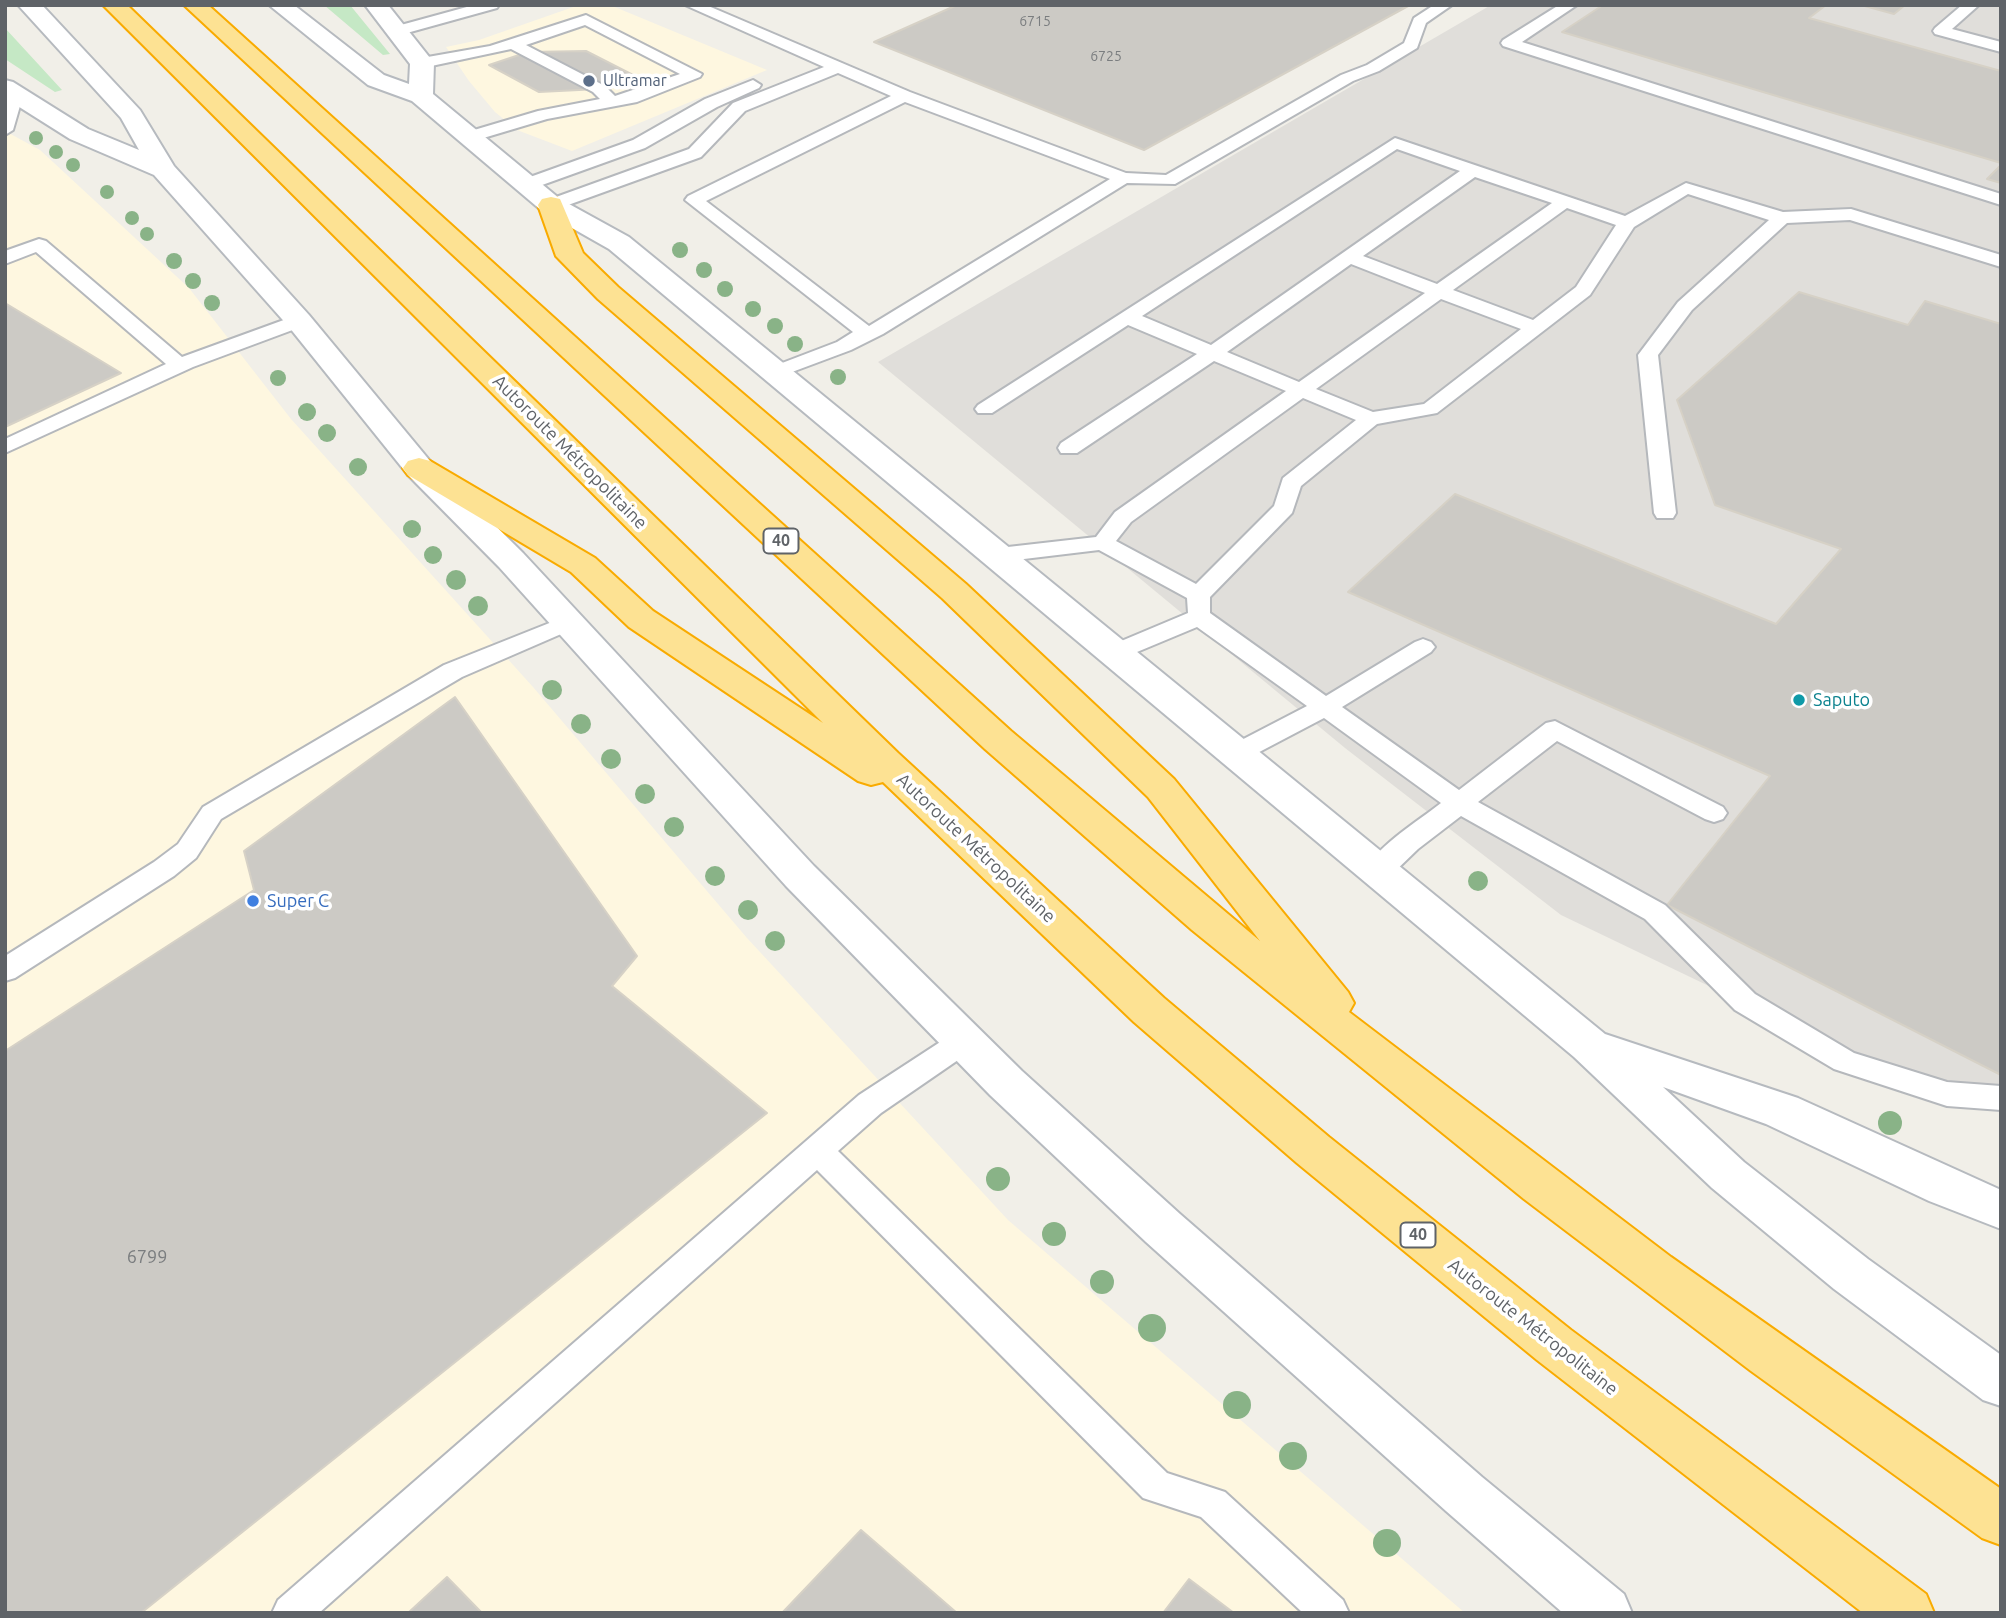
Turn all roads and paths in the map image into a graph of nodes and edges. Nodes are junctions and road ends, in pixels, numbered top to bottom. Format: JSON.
{"nodes":[{"id":1,"x":29,"y":5,"type":"edge"},
{"id":2,"x":114,"y":5,"type":"edge"},
{"id":3,"x":195,"y":5,"type":"edge"},
{"id":4,"x":280,"y":5,"type":"edge"},
{"id":5,"x":376,"y":5,"type":"edge"},
{"id":6,"x":492,"y":5,"type":"edge"},
{"id":7,"x":692,"y":5,"type":"edge"},
{"id":8,"x":1445,"y":5,"type":"edge"},
{"id":9,"x":1570,"y":5,"type":"edge"},
{"id":10,"x":1972,"y":5,"type":"edge"},
{"id":11,"x":476,"y":8,"type":"edge"},
{"id":12,"x":396,"y":31,"type":"junction"},
{"id":13,"x":513,"y":44,"type":"junction"},
{"id":14,"x":2001,"y":47,"type":"edge"},
{"id":15,"x":816,"y":58,"type":"junction"},
{"id":16,"x":422,"y":63,"type":"junction"},
{"id":17,"x":836,"y":68,"type":"junction"},
{"id":18,"x":11,"y":90,"type":"edge"},
{"id":19,"x":421,"y":96,"type":"junction"},
{"id":20,"x":904,"y":96,"type":"junction"},
{"id":21,"x":613,"y":103,"type":"junction"},
{"id":22,"x":5,"y":130,"type":"edge"},
{"id":23,"x":470,"y":137,"type":"junction"},
{"id":24,"x":163,"y":170,"type":"junction"},
{"id":25,"x":1474,"y":170,"type":"junction"},
{"id":26,"x":1124,"y":178,"type":"junction"},
{"id":27,"x":525,"y":185,"type":"junction"},
{"id":28,"x":2001,"y":200,"type":"edge"},
{"id":29,"x":1566,"y":201,"type":"junction"},
{"id":30,"x":551,"y":205,"type":"junction"},
{"id":31,"x":1782,"y":218,"type":"junction"},
{"id":32,"x":1627,"y":223,"type":"junction"},
{"id":33,"x":1348,"y":257,"type":"junction"},
{"id":34,"x":5,"y":258,"type":"edge"},
{"id":35,"x":2001,"y":261,"type":"edge"},
{"id":36,"x":1440,"y":292,"type":"junction"},
{"id":37,"x":1128,"y":317,"type":"junction"},
{"id":38,"x":299,"y":321,"type":"junction"},
{"id":39,"x":1536,"y":328,"type":"junction"},
{"id":40,"x":866,"y":333,"type":"junction"},
{"id":41,"x":1212,"y":353,"type":"junction"},
{"id":42,"x":178,"y":364,"type":"junction"},
{"id":43,"x":776,"y":372,"type":"junction"},
{"id":44,"x":1302,"y":390,"type":"junction"},
{"id":45,"x":985,"y":409,"type":"dead end"},
{"id":46,"x":1430,"y":409,"type":"joint"},
{"id":47,"x":1371,"y":419,"type":"junction"},
{"id":48,"x":5,"y":447,"type":"edge"},
{"id":49,"x":1069,"y":448,"type":"dead end"},
{"id":50,"x":419,"y":468,"type":"junction"},
{"id":51,"x":1665,"y":513,"type":"dead end"},
{"id":52,"x":1103,"y":543,"type":"junction"},
{"id":53,"x":999,"y":555,"type":"junction"},
{"id":54,"x":1199,"y":606,"type":"junction"},
{"id":55,"x":567,"y":623,"type":"junction"},
{"id":56,"x":1423,"y":647,"type":"dead end"},
{"id":57,"x":1116,"y":652,"type":"junction"},
{"id":58,"x":1325,"y":707,"type":"junction"},
{"id":59,"x":1237,"y":753,"type":"junction"},
{"id":60,"x":1459,"y":803,"type":"junction"},
{"id":61,"x":1714,"y":813,"type":"dead end"},
{"id":62,"x":954,"y":828,"type":"junction"},
{"id":63,"x":1379,"y":870,"type":"junction"},
{"id":64,"x":5,"y":970,"type":"edge"},
{"id":65,"x":964,"y":1041,"type":"junction"},
{"id":66,"x":1588,"y":1045,"type":"junction"},
{"id":67,"x":1380,"y":1063,"type":"junction"},
{"id":68,"x":2001,"y":1098,"type":"edge"},
{"id":69,"x":817,"y":1150,"type":"junction"},
{"id":70,"x":2001,"y":1210,"type":"edge"},
{"id":71,"x":2001,"y":1384,"type":"edge"},
{"id":72,"x":2001,"y":1520,"type":"edge"},
{"id":73,"x":291,"y":1613,"type":"edge"},
{"id":74,"x":1330,"y":1613,"type":"edge"},
{"id":75,"x":1605,"y":1613,"type":"edge"},
{"id":76,"x":1907,"y":1613,"type":"edge"}],
"edges":[{"from":1,"to":24,"type":"main road"},
{"from":2,"to":62,"type":"highway","name":"Autoroute Métropolitaine","number":"40"},
{"from":3,"to":67,"type":"highway","number":"40"},
{"from":4,"to":19,"type":"main road"},
{"from":5,"to":12,"type":"main road"},
{"from":6,"to":11,"type":"lane"},
{"from":7,"to":15,"type":"lane"},
{"from":8,"to":26,"type":"lane"},
{"from":9,"to":28,"type":"lane"},
{"from":10,"to":14,"type":"lane"},
{"from":11,"to":12,"type":"lane"},
{"from":12,"to":16,"type":"main road"},
{"from":13,"to":16,"type":"lane"},
{"from":13,"to":21,"type":"lane"},
{"from":13,"to":21,"type":"lane"},
{"from":15,"to":17,"type":"lane"},
{"from":15,"to":27,"type":"lane"},
{"from":16,"to":19,"type":"main road"},
{"from":17,"to":20,"type":"lane"},
{"from":17,"to":30,"type":"lane"},
{"from":18,"to":22,"type":"lane"},
{"from":18,"to":24,"type":"main road"},
{"from":19,"to":23,"type":"main road"},
{"from":20,"to":26,"type":"lane"},
{"from":20,"to":40,"type":"lane"},
{"from":21,"to":23,"type":"lane"},
{"from":23,"to":27,"type":"main road"},
{"from":24,"to":38,"type":"main road"},
{"from":25,"to":29,"type":"lane"},
{"from":25,"to":33,"type":"lane"},
{"from":25,"to":37,"type":"lane"},
{"from":26,"to":40,"type":"lane"},
{"from":27,"to":30,"type":"main road"},
{"from":29,"to":32,"type":"lane"},
{"from":29,"to":36,"type":"lane"},
{"from":30,"to":43,"type":"main road"},
{"from":30,"to":67,"type":"highway"},
{"from":31,"to":32,"type":"lane"},
{"from":31,"to":35,"type":"lane"},
{"from":31,"to":51,"type":"lane"},
{"from":32,"to":39,"type":"lane"},
{"from":33,"to":36,"type":"lane"},
{"from":33,"to":41,"type":"lane"},
{"from":34,"to":42,"type":"lane"},
{"from":36,"to":39,"type":"lane"},
{"from":36,"to":44,"type":"lane"},
{"from":37,"to":41,"type":"lane"},
{"from":37,"to":45,"type":"lane"},
{"from":38,"to":42,"type":"lane"},
{"from":38,"to":50,"type":"main road"},
{"from":39,"to":46,"type":"lane"},
{"from":40,"to":43,"type":"lane"},
{"from":41,"to":44,"type":"lane"},
{"from":41,"to":49,"type":"lane"},
{"from":42,"to":48,"type":"lane"},
{"from":43,"to":53,"type":"main road"},
{"from":44,"to":47,"type":"lane"},
{"from":44,"to":52,"type":"lane"},
{"from":46,"to":47,"type":"lane"},
{"from":47,"to":54,"type":"lane"},
{"from":50,"to":55,"type":"main road"},
{"from":50,"to":62,"type":"highway"},
{"from":52,"to":53,"type":"lane"},
{"from":52,"to":54,"type":"lane"},
{"from":53,"to":57,"type":"main road"},
{"from":54,"to":57,"type":"lane"},
{"from":54,"to":58,"type":"lane"},
{"from":55,"to":64,"type":"lane"},
{"from":55,"to":65,"type":"main road"},
{"from":56,"to":58,"type":"lane"},
{"from":57,"to":59,"type":"main road"},
{"from":58,"to":59,"type":"lane"},
{"from":58,"to":60,"type":"lane"},
{"from":59,"to":63,"type":"main road"},
{"from":60,"to":61,"type":"lane"},
{"from":60,"to":63,"type":"lane"},
{"from":60,"to":68,"type":"lane"},
{"from":62,"to":76,"type":"highway","name":"Autoroute Métropolitaine","number":"40"},
{"from":63,"to":66,"type":"main road"},
{"from":65,"to":69,"type":"lane"},
{"from":65,"to":75,"type":"main road"},
{"from":66,"to":70,"type":"main road"},
{"from":66,"to":71,"type":"main road"},
{"from":67,"to":72,"type":"highway","number":"40"},
{"from":69,"to":73,"type":"lane"},
{"from":69,"to":74,"type":"lane"}]}
